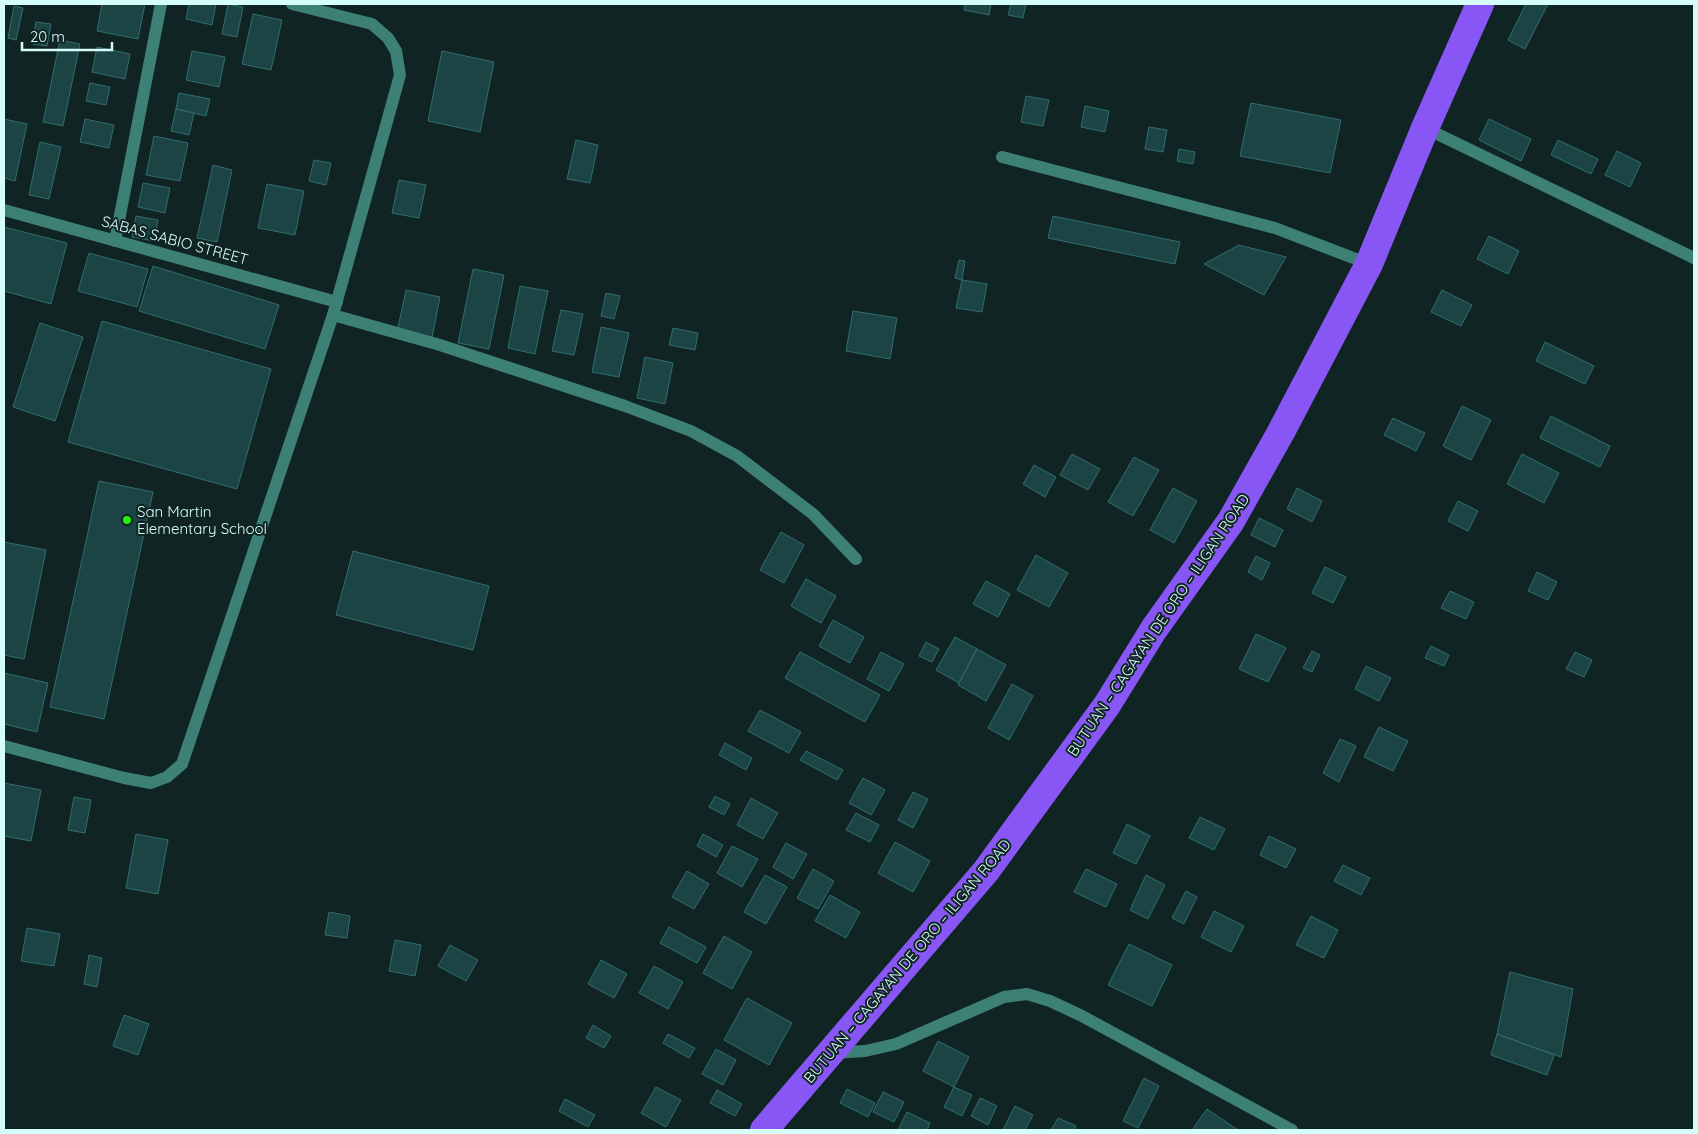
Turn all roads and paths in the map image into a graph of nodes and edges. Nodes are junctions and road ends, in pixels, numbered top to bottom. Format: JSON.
{"nodes":[{"id":1,"x":161,"y":4,"type":"edge"},
{"id":2,"x":292,"y":4,"type":"edge"},
{"id":3,"x":1480,"y":4,"type":"edge"},
{"id":4,"x":312,"y":6,"type":"edge"},
{"id":5,"x":1425,"y":128,"type":"junction"},
{"id":6,"x":1002,"y":157,"type":"dead end"},
{"id":7,"x":4,"y":210,"type":"edge"},
{"id":8,"x":115,"y":240,"type":"junction"},
{"id":9,"x":1694,"y":258,"type":"edge"},
{"id":10,"x":1369,"y":264,"type":"junction"},
{"id":11,"x":337,"y":302,"type":"junction"},
{"id":12,"x":333,"y":315,"type":"junction"},
{"id":13,"x":856,"y":559,"type":"dead end"},
{"id":14,"x":4,"y":746,"type":"edge"},
{"id":15,"x":831,"y":1053,"type":"junction"},
{"id":16,"x":764,"y":1130,"type":"edge"},
{"id":17,"x":1292,"y":1130,"type":"edge"}],
"edges":[{"from":1,"to":8,"type":"street"},
{"from":2,"to":4,"type":"street"},
{"from":3,"to":5,"type":"highway","name":"BUTUAN – CAGAYAN DE ORO – ILIGAN ROAD"},
{"from":4,"to":11,"type":"street"},
{"from":5,"to":9,"type":"street"},
{"from":5,"to":10,"type":"highway","name":"BUTUAN – CAGAYAN DE ORO – ILIGAN ROAD"},
{"from":6,"to":10,"type":"street"},
{"from":7,"to":8,"type":"street","name":"SABAS SABIO STREET"},
{"from":8,"to":11,"type":"street","name":"SABAS SABIO STREET"},
{"from":10,"to":15,"type":"highway","name":"BUTUAN – CAGAYAN DE ORO – ILIGAN ROAD"},
{"from":11,"to":12,"type":"street"},
{"from":12,"to":13,"type":"street"},
{"from":12,"to":14,"type":"street"},
{"from":15,"to":16,"type":"highway","name":"BUTUAN – CAGAYAN DE ORO – ILIGAN ROAD"},
{"from":15,"to":17,"type":"street"}]}
